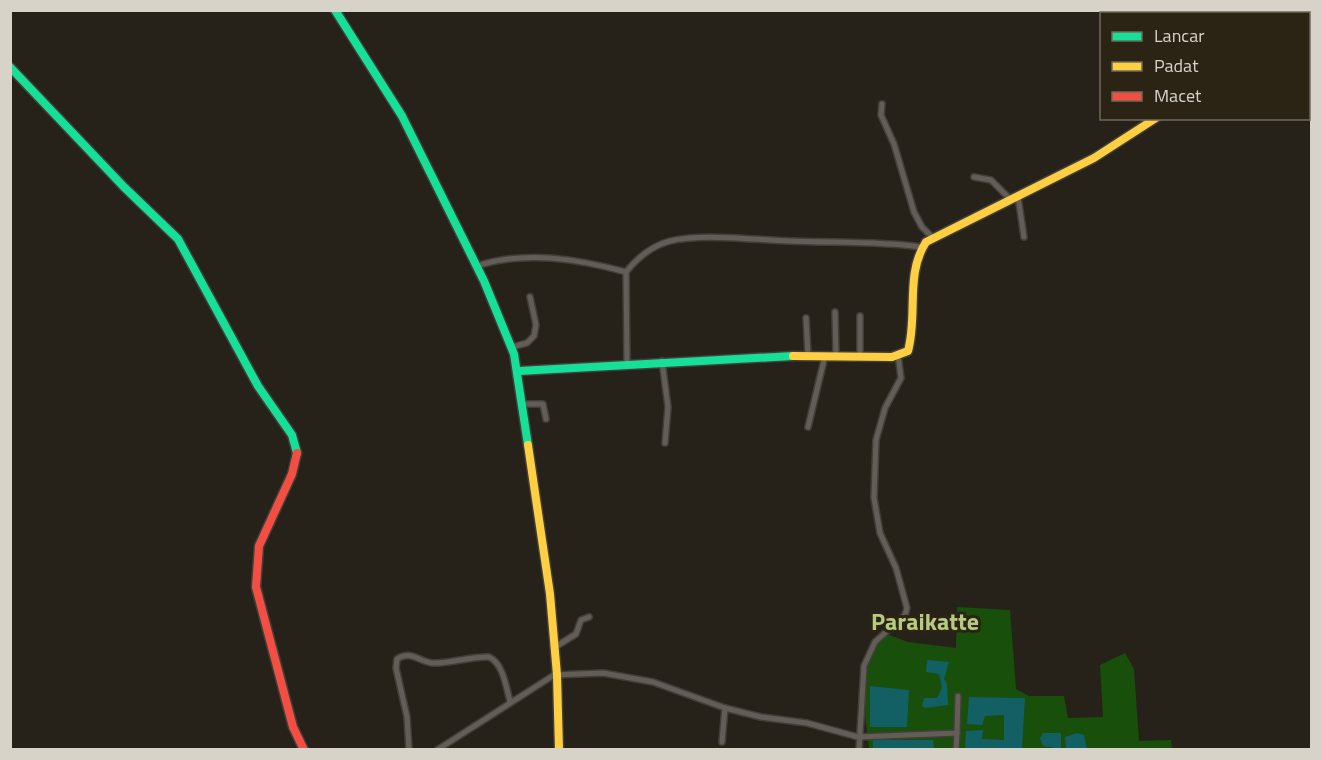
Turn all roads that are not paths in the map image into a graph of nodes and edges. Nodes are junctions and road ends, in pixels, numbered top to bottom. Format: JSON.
{"nodes":[{"id":1,"x":337,"y":12,"type":"edge"},
{"id":2,"x":10,"y":67,"type":"edge"},
{"id":3,"x":882,"y":104,"type":"dead end"},
{"id":4,"x":1153,"y":120,"type":"edge"},
{"id":5,"x":974,"y":177,"type":"dead end"},
{"id":6,"x":1015,"y":198,"type":"junction"},
{"id":7,"x":932,"y":237,"type":"junction"},
{"id":8,"x":1024,"y":237,"type":"dead end"},
{"id":9,"x":921,"y":247,"type":"junction"},
{"id":10,"x":477,"y":266,"type":"junction"},
{"id":11,"x":626,"y":272,"type":"junction"},
{"id":12,"x":530,"y":297,"type":"dead end"},
{"id":13,"x":835,"y":312,"type":"dead end"},
{"id":14,"x":860,"y":316,"type":"dead end"},
{"id":15,"x":806,"y":318,"type":"dead end"},
{"id":16,"x":512,"y":347,"type":"junction"},
{"id":17,"x":808,"y":355,"type":"junction"},
{"id":18,"x":825,"y":356,"type":"junction"},
{"id":19,"x":836,"y":356,"type":"junction"},
{"id":20,"x":898,"y":356,"type":"junction"},
{"id":21,"x":860,"y":357,"type":"junction"},
{"id":22,"x":662,"y":361,"type":"junction"},
{"id":23,"x":627,"y":363,"type":"junction"},
{"id":24,"x":519,"y":371,"type":"junction"},
{"id":25,"x":522,"y":404,"type":"junction"},
{"id":26,"x":546,"y":419,"type":"dead end"},
{"id":27,"x":808,"y":428,"type":"dead end"},
{"id":28,"x":665,"y":443,"type":"dead end"},
{"id":29,"x":589,"y":617,"type":"dead end"},
{"id":30,"x":555,"y":647,"type":"junction"},
{"id":31,"x":556,"y":675,"type":"junction"},
{"id":32,"x":958,"y":696,"type":"dead end"},
{"id":33,"x":510,"y":701,"type":"junction"},
{"id":34,"x":725,"y":708,"type":"junction"},
{"id":35,"x":957,"y":733,"type":"junction"},
{"id":36,"x":858,"y":737,"type":"junction"},
{"id":37,"x":722,"y":742,"type":"dead end"},
{"id":38,"x":304,"y":750,"type":"edge"},
{"id":39,"x":409,"y":750,"type":"edge"},
{"id":40,"x":437,"y":750,"type":"edge"},
{"id":41,"x":559,"y":750,"type":"edge"},
{"id":42,"x":859,"y":750,"type":"edge"},
{"id":43,"x":956,"y":750,"type":"edge"}],
"edges":[{"from":1,"to":10,"type":"street"},
{"from":2,"to":38,"type":"street"},
{"from":3,"to":7,"type":"street"},
{"from":4,"to":6,"type":"street"},
{"from":5,"to":6,"type":"street"},
{"from":6,"to":7,"type":"street"},
{"from":6,"to":8,"type":"street"},
{"from":7,"to":9,"type":"street"},
{"from":9,"to":11,"type":"street"},
{"from":9,"to":20,"type":"street"},
{"from":10,"to":11,"type":"street"},
{"from":10,"to":16,"type":"street"},
{"from":11,"to":23,"type":"street"},
{"from":12,"to":16,"type":"street"},
{"from":13,"to":19,"type":"street"},
{"from":14,"to":21,"type":"street"},
{"from":15,"to":17,"type":"street"},
{"from":16,"to":24,"type":"street"},
{"from":17,"to":18,"type":"street"},
{"from":17,"to":22,"type":"street"},
{"from":18,"to":19,"type":"street"},
{"from":18,"to":27,"type":"street"},
{"from":19,"to":21,"type":"street"},
{"from":20,"to":21,"type":"street"},
{"from":20,"to":36,"type":"street"},
{"from":22,"to":23,"type":"street"},
{"from":22,"to":28,"type":"street"},
{"from":23,"to":24,"type":"street"},
{"from":24,"to":25,"type":"street"},
{"from":25,"to":26,"type":"street"},
{"from":25,"to":30,"type":"street"},
{"from":29,"to":30,"type":"street"},
{"from":30,"to":31,"type":"street"},
{"from":31,"to":33,"type":"street"},
{"from":31,"to":34,"type":"street"},
{"from":31,"to":41,"type":"street"},
{"from":32,"to":35,"type":"street"},
{"from":33,"to":39,"type":"street"},
{"from":33,"to":40,"type":"street"},
{"from":34,"to":36,"type":"street"},
{"from":34,"to":37,"type":"street"},
{"from":35,"to":36,"type":"street"},
{"from":35,"to":43,"type":"street"},
{"from":36,"to":42,"type":"street"}]}
